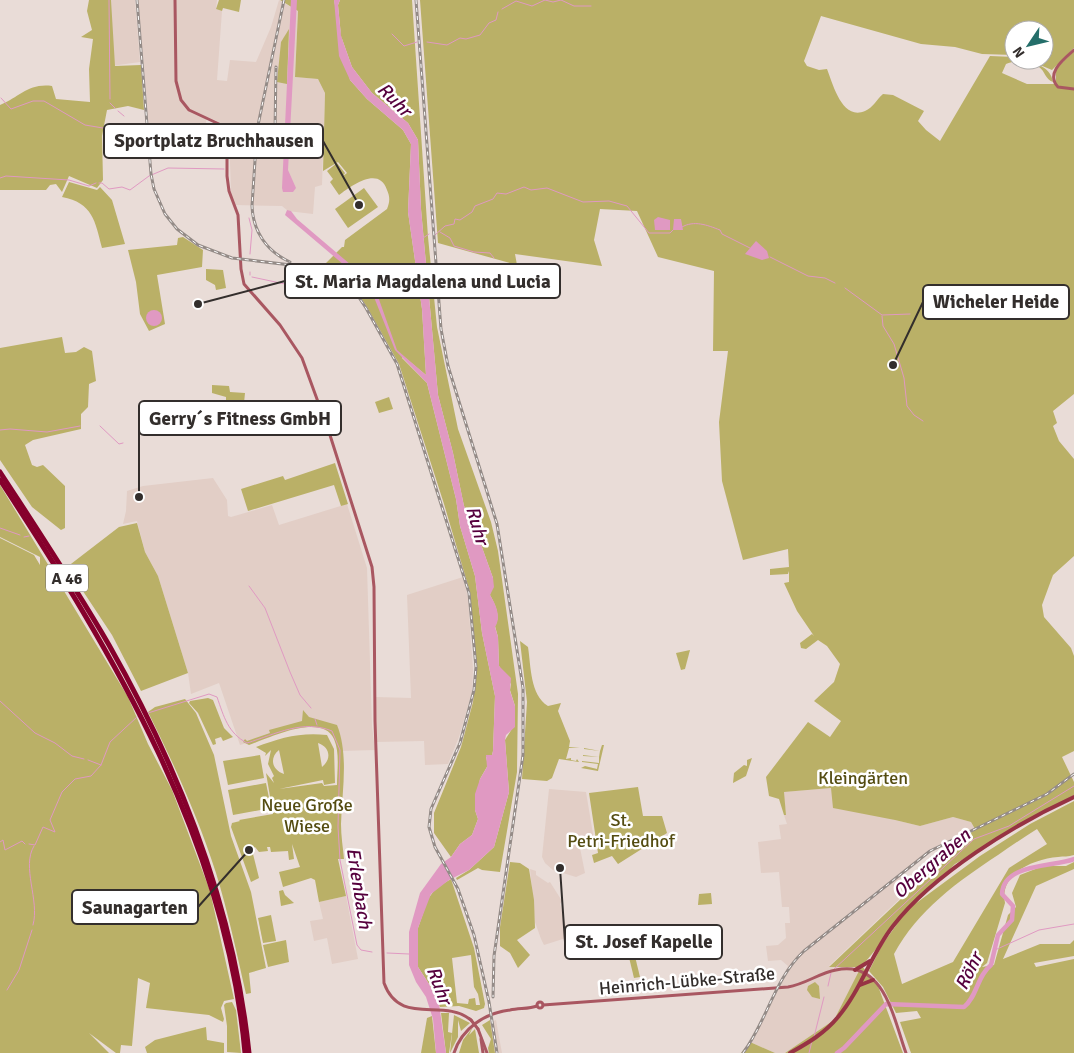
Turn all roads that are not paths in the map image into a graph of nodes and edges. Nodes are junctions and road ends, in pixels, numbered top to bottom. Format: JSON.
{"nodes":[{"id":1,"x":175,"y":0,"type":"edge"},
{"id":2,"x":1074,"y":50,"type":"edge"},
{"id":3,"x":1074,"y":89,"type":"edge"},
{"id":4,"x":0,"y":472,"type":"edge"},
{"id":5,"x":0,"y":480,"type":"edge"},
{"id":6,"x":129,"y":686,"type":"junction"},
{"id":7,"x":161,"y":752,"type":"junction"},
{"id":8,"x":1074,"y":797,"type":"edge"},
{"id":9,"x":871,"y":960,"type":"junction"},
{"id":10,"x":855,"y":970,"type":"junction"},
{"id":11,"x":864,"y":974,"type":"junction"},
{"id":12,"x":873,"y":980,"type":"junction"},
{"id":13,"x":858,"y":986,"type":"junction"},
{"id":14,"x":244,"y":1053,"type":"edge"},
{"id":15,"x":249,"y":1053,"type":"edge"},
{"id":16,"x":456,"y":1053,"type":"edge"},
{"id":17,"x":485,"y":1053,"type":"edge"},
{"id":18,"x":790,"y":1053,"type":"edge"},
{"id":19,"x":906,"y":1053,"type":"edge"}],
"edges":[{"from":1,"to":17,"type":"street","bridge":true},
{"from":2,"to":3,"type":"street"},
{"from":4,"to":6,"type":"highway","number":"A 46"},
{"from":5,"to":6,"type":"highway","number":"A 46"},
{"from":6,"to":7,"type":"highway","number":"A 46"},
{"from":7,"to":14,"type":"highway","number":"A 46"},
{"from":7,"to":15,"type":"highway","number":"A 46"},
{"from":8,"to":9,"type":"main road"},
{"from":9,"to":10,"type":"main road"},
{"from":9,"to":11,"type":"main road"},
{"from":10,"to":11,"type":"street"},
{"from":10,"to":16,"type":"street","name":"Heinrich-Lübke-Straße"},
{"from":11,"to":12,"type":"street"},
{"from":11,"to":13,"type":"main road"},
{"from":12,"to":13,"type":"main road"},
{"from":12,"to":19,"type":"street"},
{"from":13,"to":18,"type":"main road"}]}
